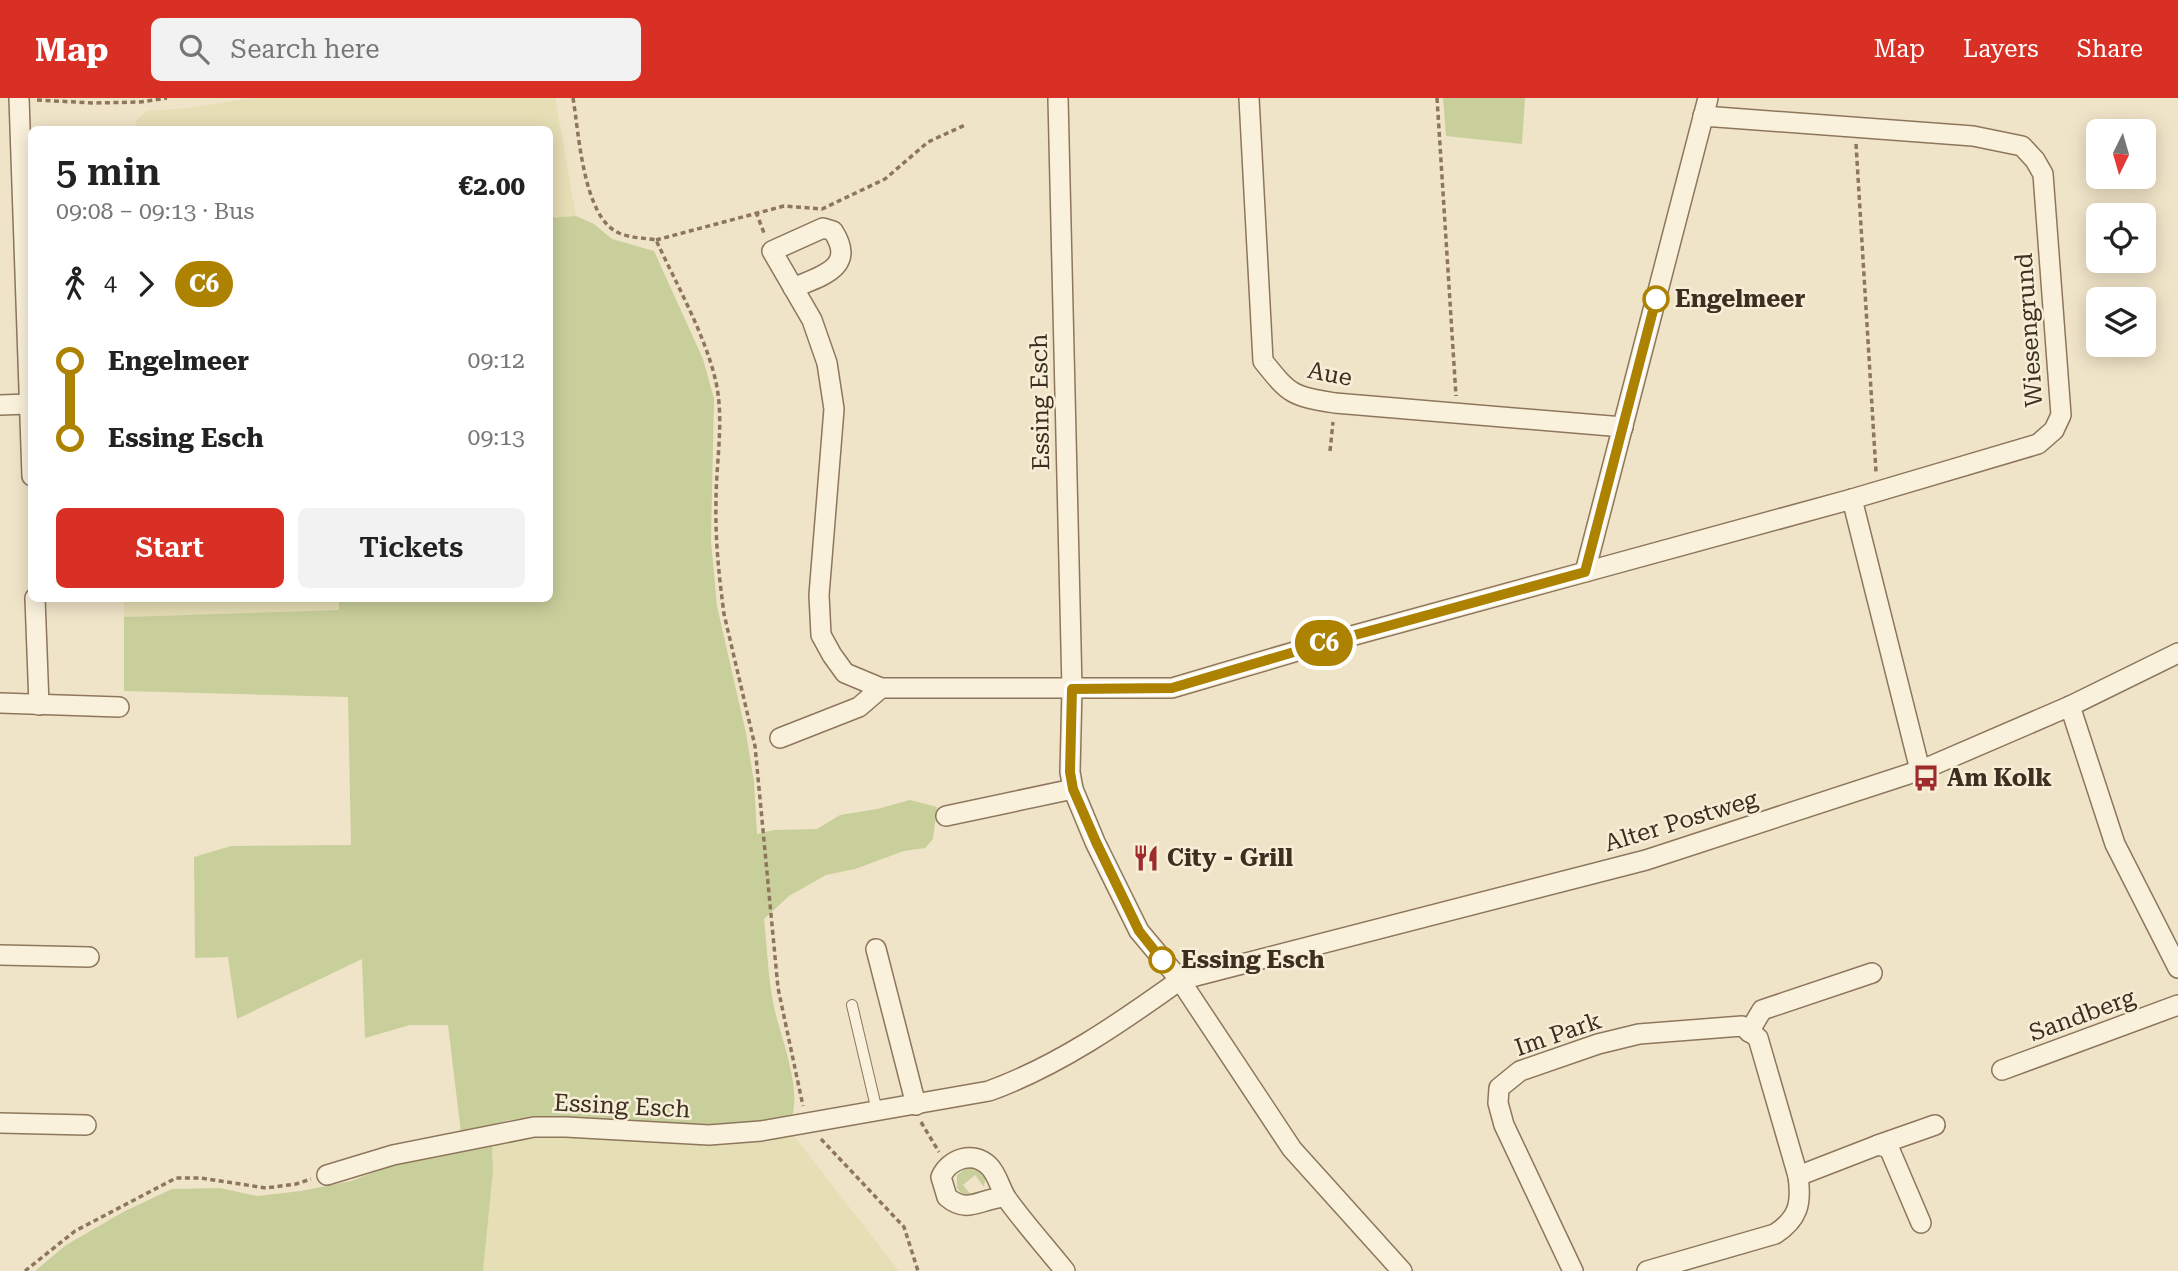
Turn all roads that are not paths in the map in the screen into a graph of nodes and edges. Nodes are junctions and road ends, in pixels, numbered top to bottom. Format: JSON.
{"nodes":[{"id":1,"x":1058,"y":98,"type":"edge"},
{"id":2,"x":1249,"y":98,"type":"edge"},
{"id":3,"x":19,"y":99,"type":"edge"},
{"id":4,"x":1706,"y":107,"type":"edge"},
{"id":5,"x":793,"y":288,"type":"dead end"},
{"id":6,"x":28,"y":374,"type":"edge"},
{"id":7,"x":28,"y":404,"type":"edge"},
{"id":8,"x":0,"y":405,"type":"edge"},
{"id":9,"x":1623,"y":427,"type":"junction"},
{"id":10,"x":1852,"y":499,"type":"junction"},
{"id":11,"x":1585,"y":572,"type":"junction"},
{"id":12,"x":35,"y":602,"type":"edge"},
{"id":13,"x":2178,"y":653,"type":"edge"},
{"id":14,"x":881,"y":688,"type":"junction"},
{"id":15,"x":1072,"y":689,"type":"junction"},
{"id":16,"x":0,"y":703,"type":"edge"},
{"id":17,"x":38,"y":705,"type":"junction"},
{"id":18,"x":2070,"y":706,"type":"junction"},
{"id":19,"x":119,"y":707,"type":"dead end"},
{"id":20,"x":780,"y":737,"type":"dead end"},
{"id":21,"x":1920,"y":770,"type":"junction"},
{"id":22,"x":1073,"y":789,"type":"junction"},
{"id":23,"x":946,"y":816,"type":"dead end"},
{"id":24,"x":2172,"y":942,"type":"edge"},
{"id":25,"x":876,"y":949,"type":"dead end"},
{"id":26,"x":0,"y":955,"type":"edge"},
{"id":27,"x":89,"y":957,"type":"dead end"},
{"id":28,"x":2178,"y":968,"type":"edge"},
{"id":29,"x":1872,"y":973,"type":"dead end"},
{"id":30,"x":1180,"y":980,"type":"junction"},
{"id":31,"x":852,"y":1005,"type":"dead end"},
{"id":32,"x":2178,"y":1005,"type":"edge"},
{"id":33,"x":1749,"y":1032,"type":"junction"},
{"id":34,"x":2002,"y":1070,"type":"dead end"},
{"id":35,"x":916,"y":1105,"type":"junction"},
{"id":36,"x":877,"y":1111,"type":"junction"},
{"id":37,"x":0,"y":1123,"type":"edge"},
{"id":38,"x":86,"y":1125,"type":"dead end"},
{"id":39,"x":1935,"y":1125,"type":"dead end"},
{"id":40,"x":1878,"y":1145,"type":"junction"},
{"id":41,"x":327,"y":1175,"type":"road end"},
{"id":42,"x":1798,"y":1176,"type":"junction"},
{"id":43,"x":1005,"y":1197,"type":"junction"},
{"id":44,"x":1921,"y":1223,"type":"dead end"},
{"id":45,"x":1684,"y":1266,"type":"edge"},
{"id":46,"x":1065,"y":1271,"type":"edge"},
{"id":47,"x":1402,"y":1271,"type":"edge"},
{"id":48,"x":1573,"y":1271,"type":"edge"},
{"id":49,"x":1647,"y":1271,"type":"edge"}],
"edges":[{"from":1,"to":15,"type":"street","name":"Essing Esch"},
{"from":2,"to":9,"type":"street","name":"Aue"},
{"from":3,"to":6,"type":"street"},
{"from":4,"to":9,"type":"street"},
{"from":4,"to":10,"type":"street","name":"Wiesengrund"},
{"from":5,"to":14,"type":"street"},
{"from":7,"to":8,"type":"street"},
{"from":9,"to":11,"type":"street"},
{"from":10,"to":11,"type":"street","name":"Wiesengrund"},
{"from":10,"to":21,"type":"street"},
{"from":11,"to":15,"type":"street"},
{"from":12,"to":17,"type":"street"},
{"from":13,"to":18,"type":"street","name":"Alter Postweg"},
{"from":14,"to":15,"type":"street"},
{"from":14,"to":20,"type":"street"},
{"from":15,"to":22,"type":"street","name":"Essing Esch"},
{"from":16,"to":17,"type":"street"},
{"from":17,"to":19,"type":"street"},
{"from":18,"to":21,"type":"street","name":"Alter Postweg"},
{"from":18,"to":24,"type":"street"},
{"from":21,"to":30,"type":"street","name":"Alter Postweg"},
{"from":22,"to":23,"type":"street"},
{"from":22,"to":30,"type":"street","name":"Essing Esch"},
{"from":24,"to":28,"type":"street"},
{"from":25,"to":35,"type":"street"},
{"from":26,"to":27,"type":"street"},
{"from":29,"to":33,"type":"street"},
{"from":30,"to":35,"type":"street","name":"Essing Esch"},
{"from":30,"to":47,"type":"street","name":"Essing Esch"},
{"from":31,"to":36,"type":"lane"},
{"from":32,"to":34,"type":"street","name":"Sandberg"},
{"from":33,"to":42,"type":"street"},
{"from":33,"to":48,"type":"street","name":"Im Park"},
{"from":35,"to":36,"type":"street","name":"Essing Esch"},
{"from":36,"to":41,"type":"street","name":"Essing Esch"},
{"from":37,"to":38,"type":"street"},
{"from":39,"to":40,"type":"street"},
{"from":40,"to":42,"type":"street"},
{"from":40,"to":44,"type":"street"},
{"from":42,"to":45,"type":"street"},
{"from":43,"to":43,"type":"street"},
{"from":43,"to":46,"type":"street"},
{"from":45,"to":49,"type":"street"}]}
